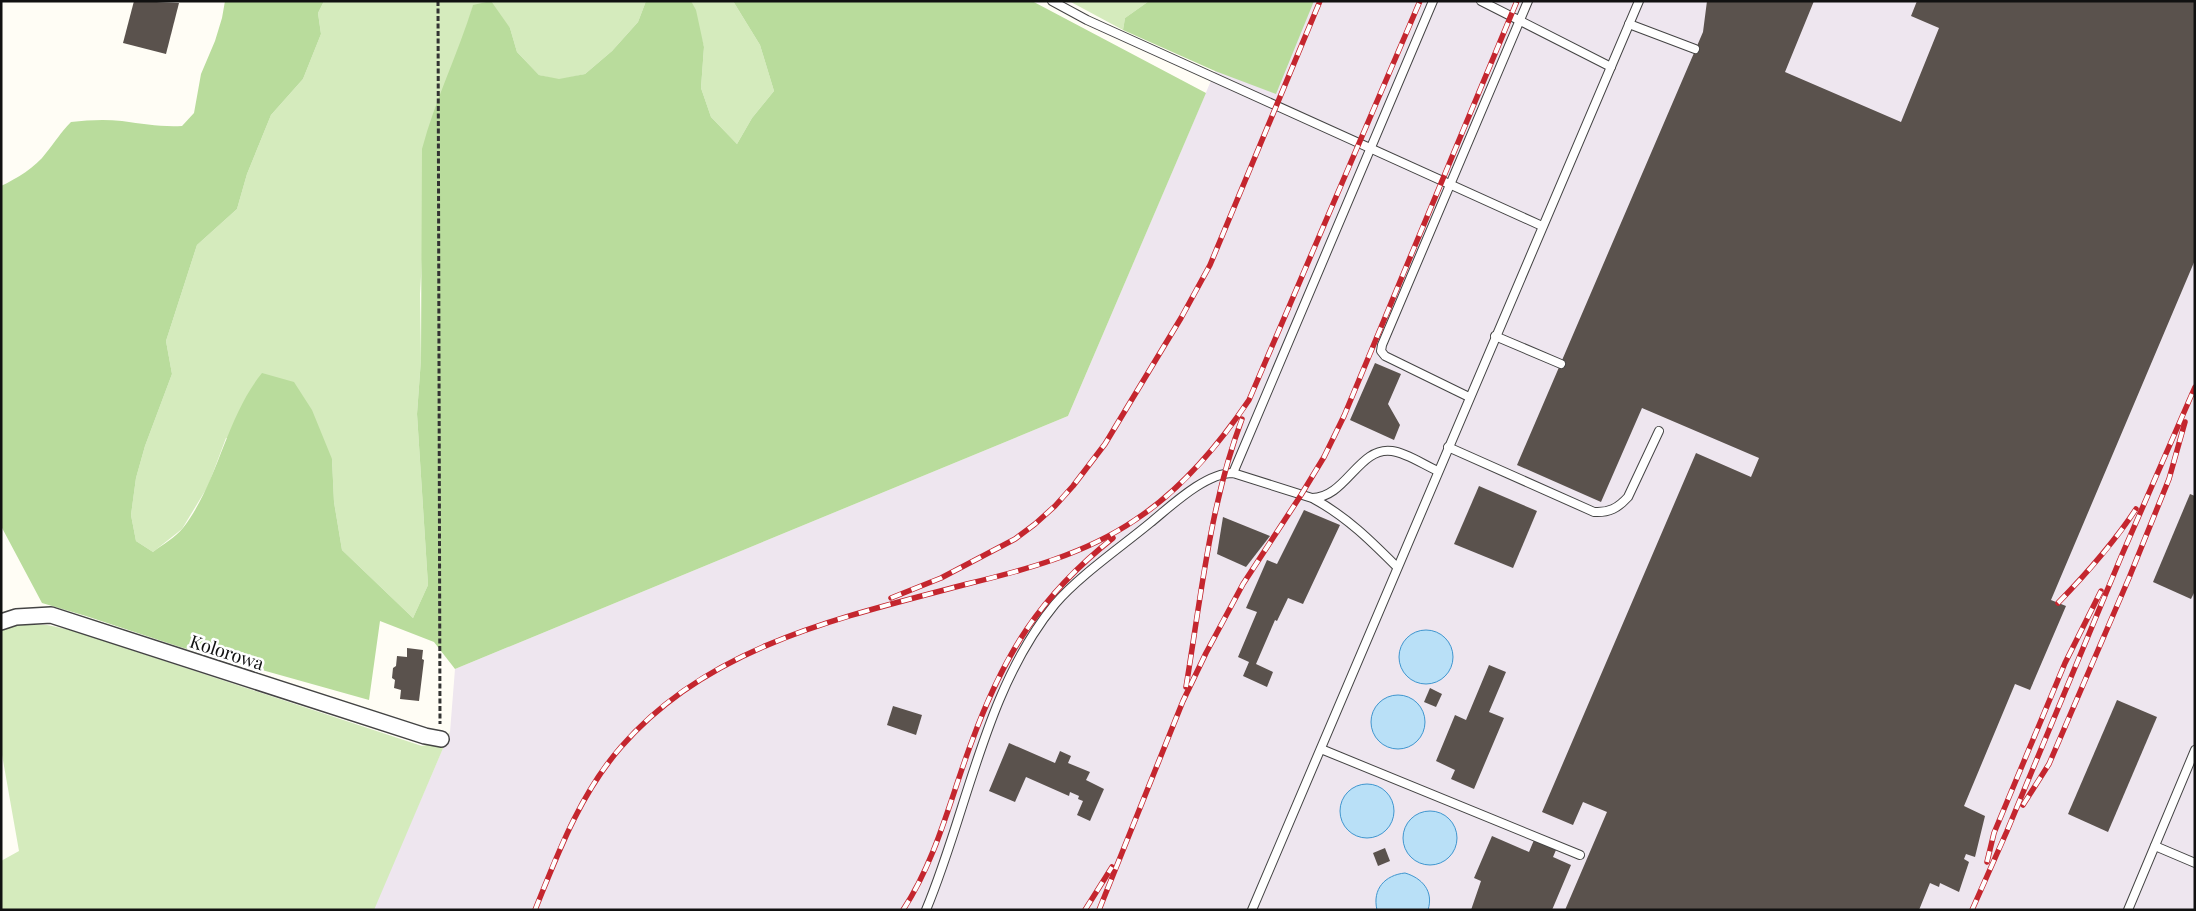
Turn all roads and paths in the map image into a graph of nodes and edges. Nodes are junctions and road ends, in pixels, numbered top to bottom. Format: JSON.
{"nodes":[{"id":1,"x":438,"y":1,"type":"edge"},
{"id":2,"x":1052,"y":1,"type":"edge"},
{"id":3,"x":1433,"y":1,"type":"edge"},
{"id":4,"x":1481,"y":1,"type":"edge"},
{"id":5,"x":1528,"y":1,"type":"edge"},
{"id":6,"x":1639,"y":1,"type":"edge"},
{"id":7,"x":1519,"y":22,"type":"junction"},
{"id":8,"x":1629,"y":24,"type":"junction"},
{"id":9,"x":1695,"y":49,"type":"dead end"},
{"id":10,"x":1611,"y":67,"type":"junction"},
{"id":11,"x":1371,"y":149,"type":"junction"},
{"id":12,"x":1450,"y":185,"type":"junction"},
{"id":13,"x":1542,"y":226,"type":"junction"},
{"id":14,"x":1495,"y":336,"type":"junction"},
{"id":15,"x":1561,"y":364,"type":"dead end"},
{"id":16,"x":1469,"y":397,"type":"junction"},
{"id":17,"x":1659,"y":431,"type":"dead end"},
{"id":18,"x":1448,"y":447,"type":"junction"},
{"id":19,"x":1438,"y":471,"type":"junction"},
{"id":20,"x":1233,"y":473,"type":"junction"},
{"id":21,"x":1312,"y":498,"type":"junction"},
{"id":22,"x":1397,"y":567,"type":"junction"},
{"id":23,"x":1,"y":622,"type":"edge"},
{"id":24,"x":440,"y":739,"type":"joint"},
{"id":25,"x":1321,"y":749,"type":"junction"},
{"id":26,"x":2195,"y":750,"type":"edge"},
{"id":27,"x":2155,"y":846,"type":"junction"},
{"id":28,"x":1580,"y":855,"type":"dead end"},
{"id":29,"x":2195,"y":863,"type":"edge"},
{"id":30,"x":926,"y":910,"type":"edge"},
{"id":31,"x":1252,"y":910,"type":"edge"},
{"id":32,"x":2128,"y":910,"type":"edge"}],
"edges":[{"from":1,"to":24,"type":"path"},
{"from":2,"to":11,"type":"lane"},
{"from":3,"to":11,"type":"lane"},
{"from":4,"to":7,"type":"lane"},
{"from":5,"to":7,"type":"lane"},
{"from":6,"to":8,"type":"lane"},
{"from":7,"to":10,"type":"lane"},
{"from":7,"to":12,"type":"lane"},
{"from":8,"to":9,"type":"lane"},
{"from":8,"to":10,"type":"lane"},
{"from":10,"to":13,"type":"lane"},
{"from":11,"to":12,"type":"lane"},
{"from":11,"to":20,"type":"lane"},
{"from":12,"to":13,"type":"lane"},
{"from":12,"to":16,"type":"lane"},
{"from":13,"to":14,"type":"lane"},
{"from":14,"to":15,"type":"lane"},
{"from":14,"to":16,"type":"lane"},
{"from":16,"to":18,"type":"lane"},
{"from":17,"to":18,"type":"lane"},
{"from":18,"to":19,"type":"lane"},
{"from":19,"to":21,"type":"lane"},
{"from":19,"to":22,"type":"lane"},
{"from":20,"to":21,"type":"lane"},
{"from":20,"to":30,"type":"lane"},
{"from":21,"to":22,"type":"lane"},
{"from":22,"to":25,"type":"lane"},
{"from":23,"to":24,"type":"street","name":"Kolorowa"},
{"from":25,"to":28,"type":"lane"},
{"from":25,"to":31,"type":"lane"},
{"from":26,"to":27,"type":"lane"},
{"from":27,"to":29,"type":"lane"},
{"from":27,"to":32,"type":"lane"}]}
